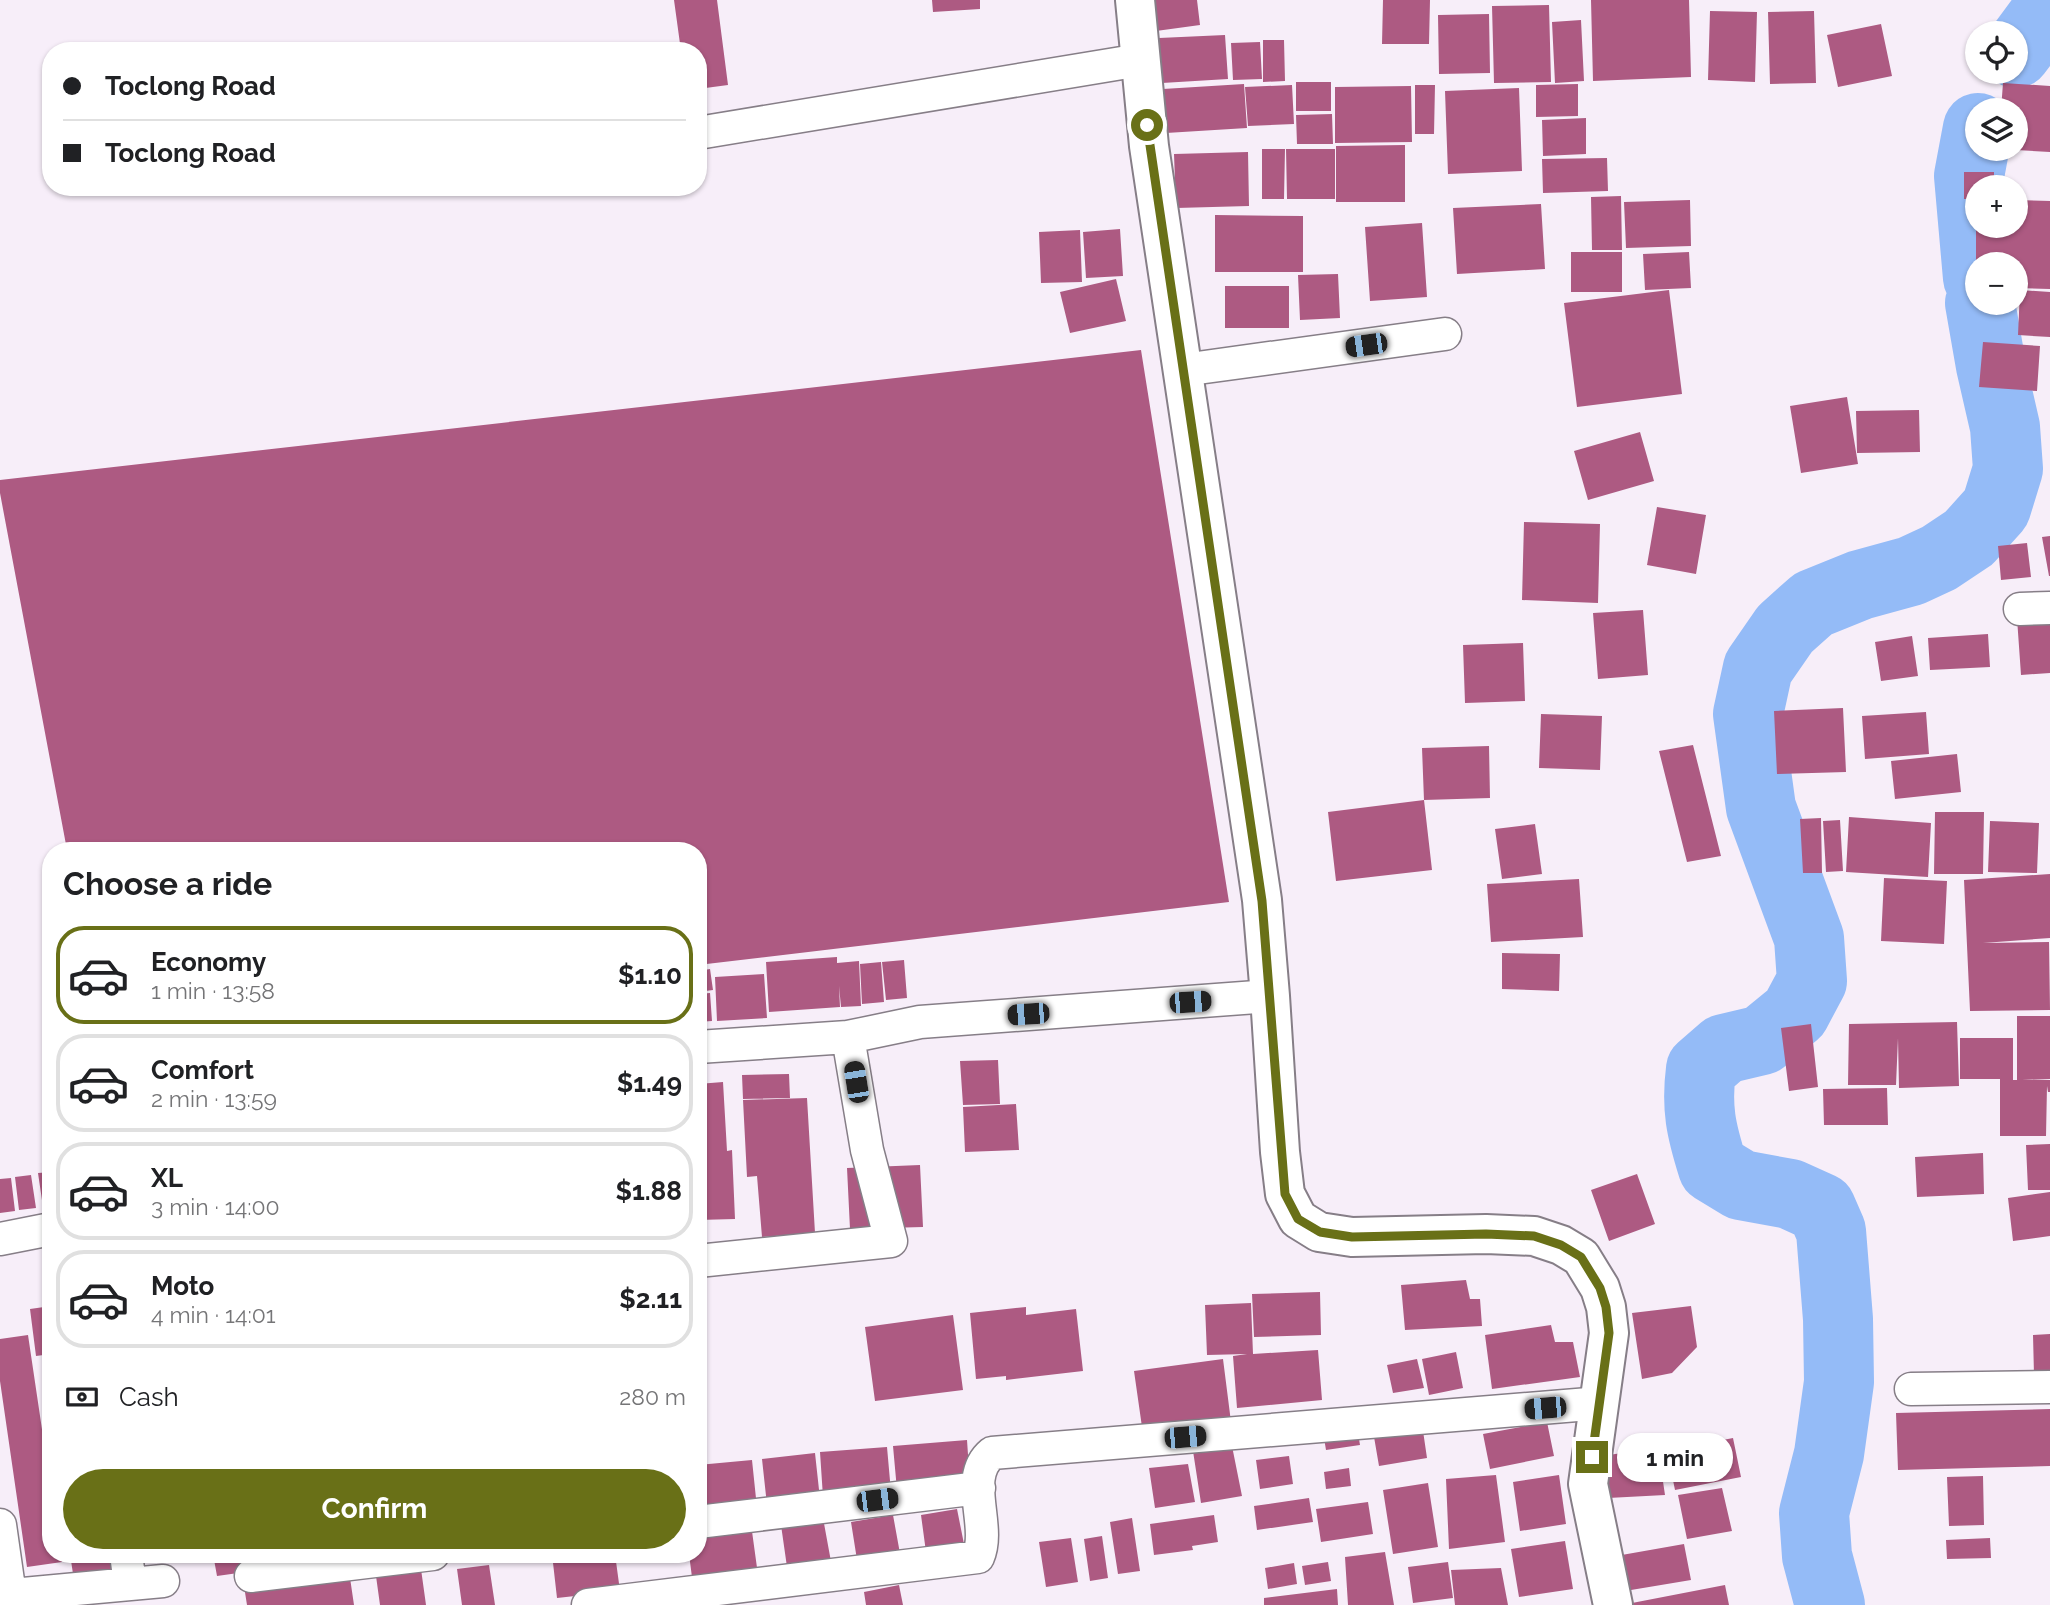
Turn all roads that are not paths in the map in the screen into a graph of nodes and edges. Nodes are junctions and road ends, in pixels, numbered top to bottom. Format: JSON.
{"nodes":[{"id":1,"x":1135,"y":0,"type":"edge"},
{"id":2,"x":1140,"y":60,"type":"junction"},
{"id":3,"x":707,"y":132,"type":"edge"},
{"id":4,"x":1445,"y":334,"type":"dead end"},
{"id":5,"x":1183,"y":370,"type":"junction"},
{"id":6,"x":1270,"y":996,"type":"junction"},
{"id":7,"x":849,"y":1037,"type":"junction"},
{"id":8,"x":707,"y":1046,"type":"edge"},
{"id":9,"x":42,"y":1231,"type":"edge"},
{"id":10,"x":0,"y":1239,"type":"edge"},
{"id":11,"x":707,"y":1260,"type":"edge"},
{"id":12,"x":2050,"y":1387,"type":"edge"},
{"id":13,"x":1911,"y":1389,"type":"dead end"},
{"id":14,"x":1601,"y":1403,"type":"junction"},
{"id":15,"x":979,"y":1488,"type":"junction"},
{"id":16,"x":707,"y":1521,"type":"edge"},
{"id":17,"x":0,"y":1525,"type":"edge"},
{"id":18,"x":359,"y":1563,"type":"edge"},
{"id":19,"x":128,"y":1569,"type":"edge"},
{"id":20,"x":251,"y":1576,"type":"dead end"},
{"id":21,"x":163,"y":1581,"type":"dead end"},
{"id":22,"x":5,"y":1596,"type":"edge"},
{"id":23,"x":588,"y":1605,"type":"edge"},
{"id":24,"x":1613,"y":1605,"type":"edge"}],
"edges":[{"from":1,"to":2,"type":"street"},
{"from":2,"to":3,"type":"street"},
{"from":2,"to":5,"type":"street"},
{"from":4,"to":5,"type":"street"},
{"from":5,"to":6,"type":"street"},
{"from":6,"to":7,"type":"street"},
{"from":6,"to":14,"type":"street"},
{"from":7,"to":8,"type":"street"},
{"from":7,"to":11,"type":"street"},
{"from":9,"to":10,"type":"street"},
{"from":12,"to":13,"type":"street"},
{"from":14,"to":15,"type":"street"},
{"from":14,"to":24,"type":"street"},
{"from":15,"to":16,"type":"street"},
{"from":15,"to":23,"type":"street"},
{"from":17,"to":22,"type":"street"},
{"from":18,"to":20,"type":"street"},
{"from":19,"to":21,"type":"street"},
{"from":19,"to":22,"type":"street"}]}
